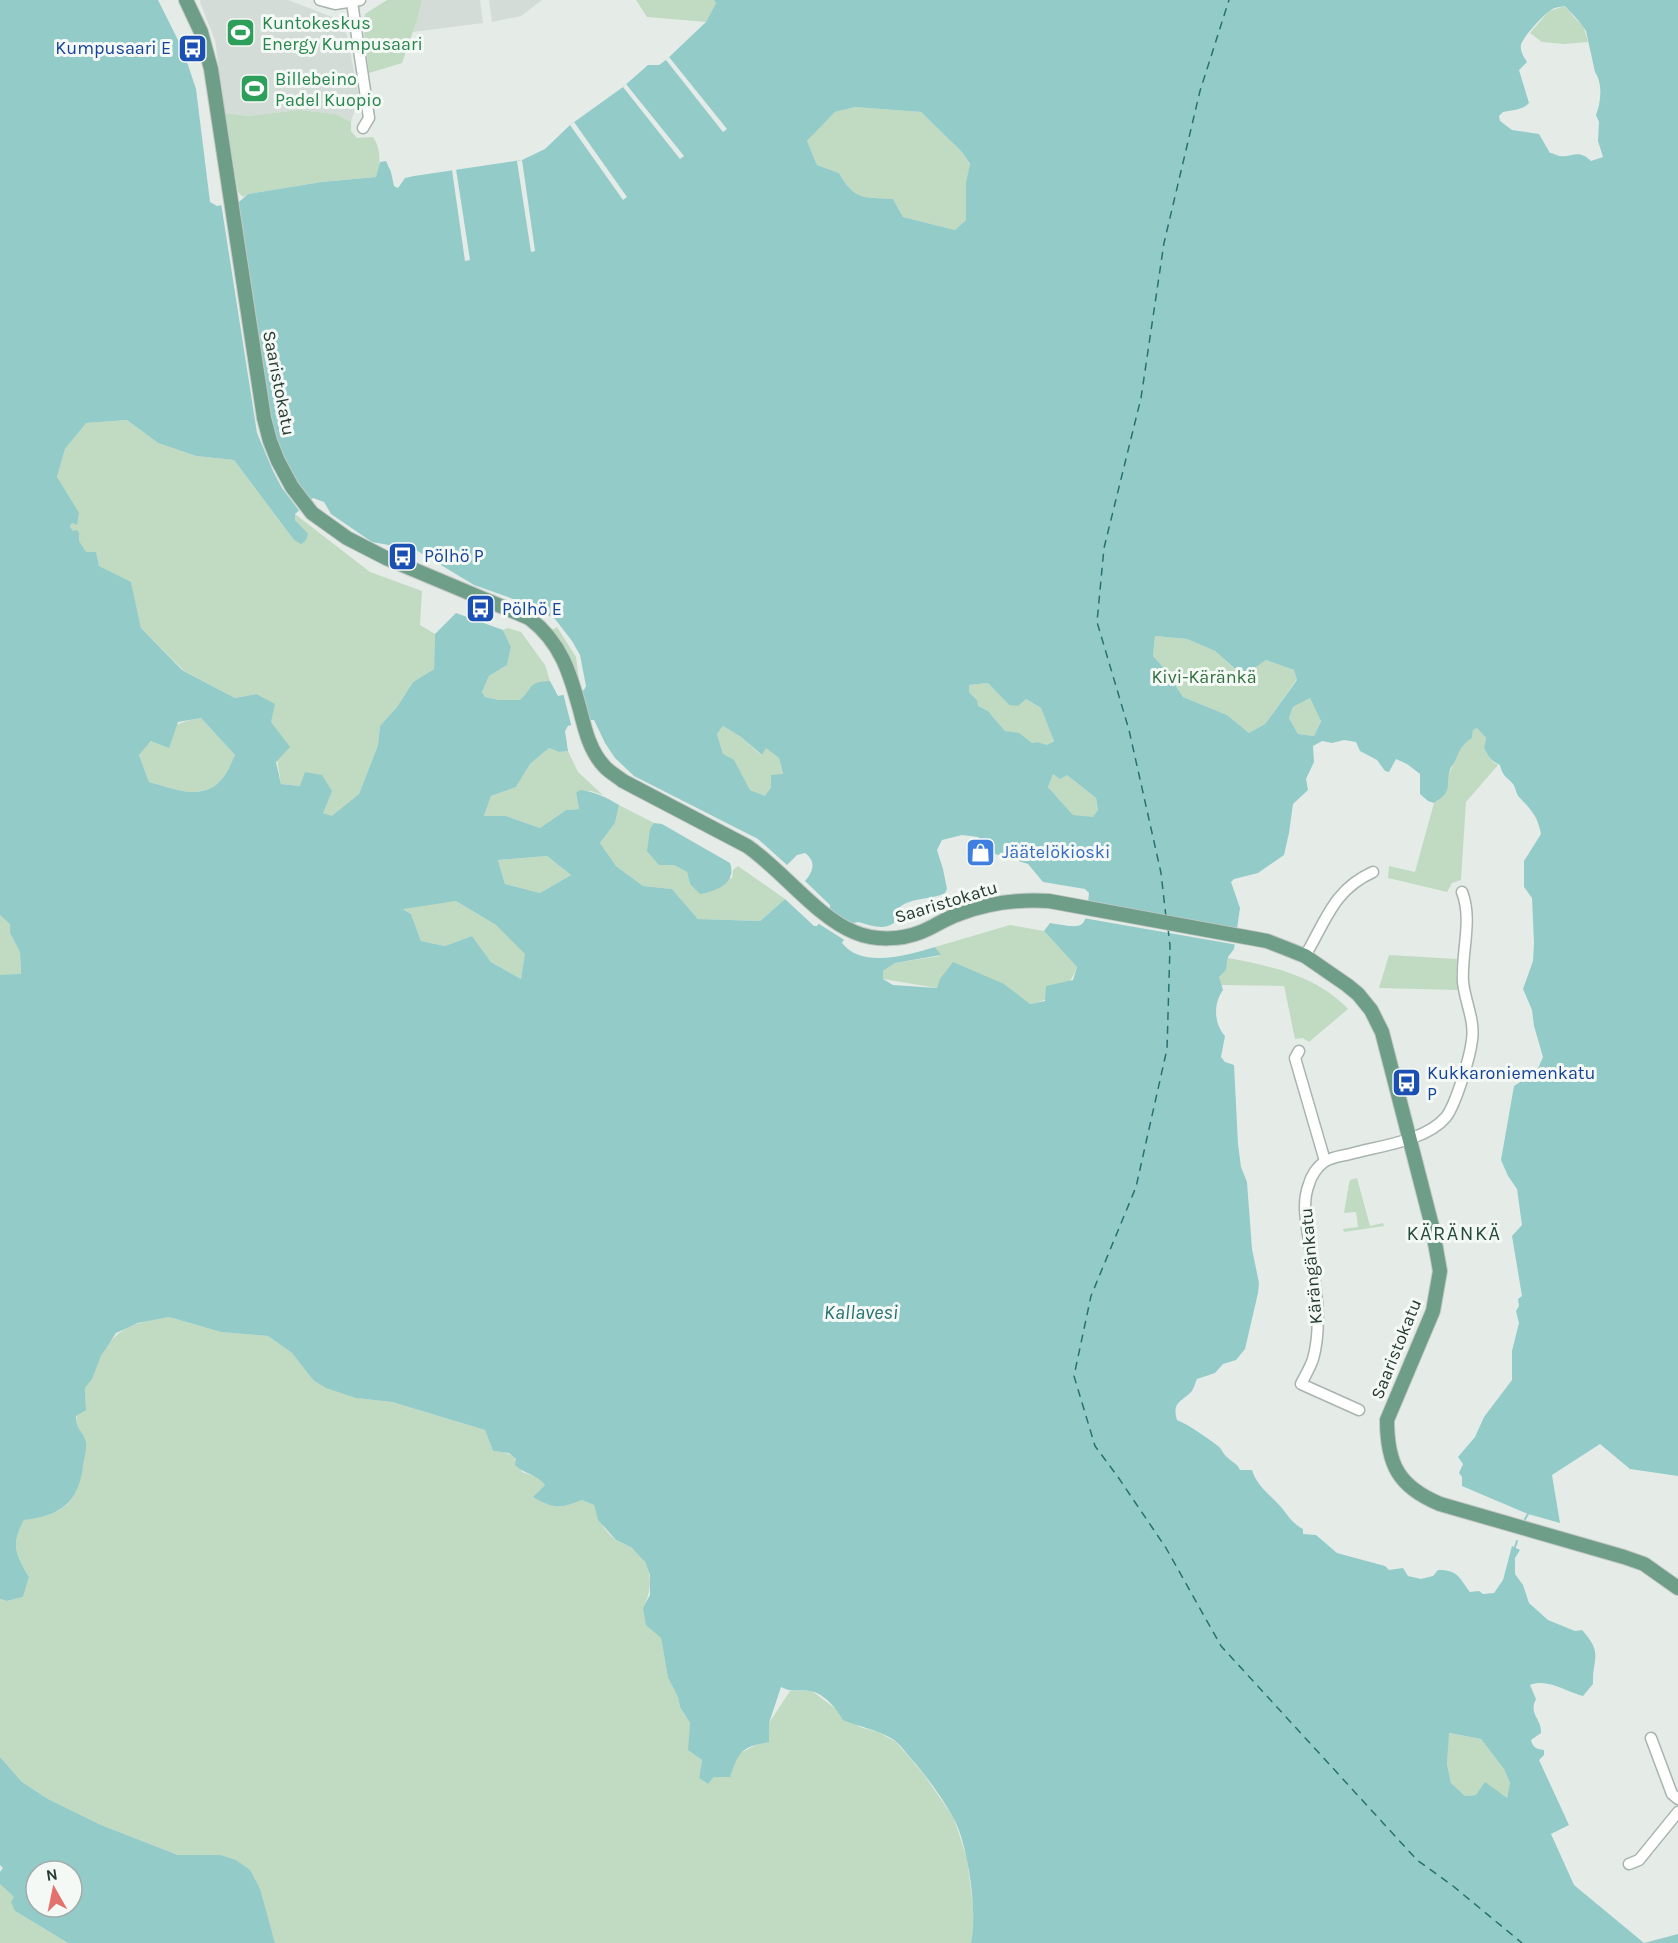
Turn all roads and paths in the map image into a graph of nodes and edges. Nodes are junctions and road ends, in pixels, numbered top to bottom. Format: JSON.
{"nodes":[{"id":1,"x":186,"y":0,"type":"edge"},
{"id":2,"x":320,"y":0,"type":"edge"},
{"id":3,"x":356,"y":1,"type":"edge"},
{"id":4,"x":363,"y":128,"type":"dead end"},
{"id":5,"x":1373,"y":872,"type":"dead end"},
{"id":6,"x":1462,"y":892,"type":"dead end"},
{"id":7,"x":1305,"y":956,"type":"junction"},
{"id":8,"x":1299,"y":1051,"type":"dead end"},
{"id":9,"x":1409,"y":1139,"type":"junction"},
{"id":10,"x":1325,"y":1161,"type":"junction"},
{"id":11,"x":1359,"y":1410,"type":"dead end"},
{"id":12,"x":1678,"y":1588,"type":"edge"},
{"id":13,"x":1651,"y":1738,"type":"dead end"},
{"id":14,"x":1678,"y":1799,"type":"edge"},
{"id":15,"x":1678,"y":1812,"type":"edge"},
{"id":16,"x":1629,"y":1864,"type":"dead end"}],
"edges":[{"from":1,"to":7,"type":"main road","name":"Saaristokatu"},
{"from":2,"to":3,"type":"street"},
{"from":3,"to":4,"type":"street"},
{"from":5,"to":7,"type":"street"},
{"from":6,"to":9,"type":"street"},
{"from":7,"to":9,"type":"main road","name":"Saaristokatu"},
{"from":8,"to":10,"type":"street"},
{"from":9,"to":10,"type":"street"},
{"from":9,"to":12,"type":"main road","name":"Saaristokatu"},
{"from":10,"to":11,"type":"street","name":"Kärängänkatu"},
{"from":13,"to":14,"type":"street"},
{"from":15,"to":16,"type":"street"}]}
